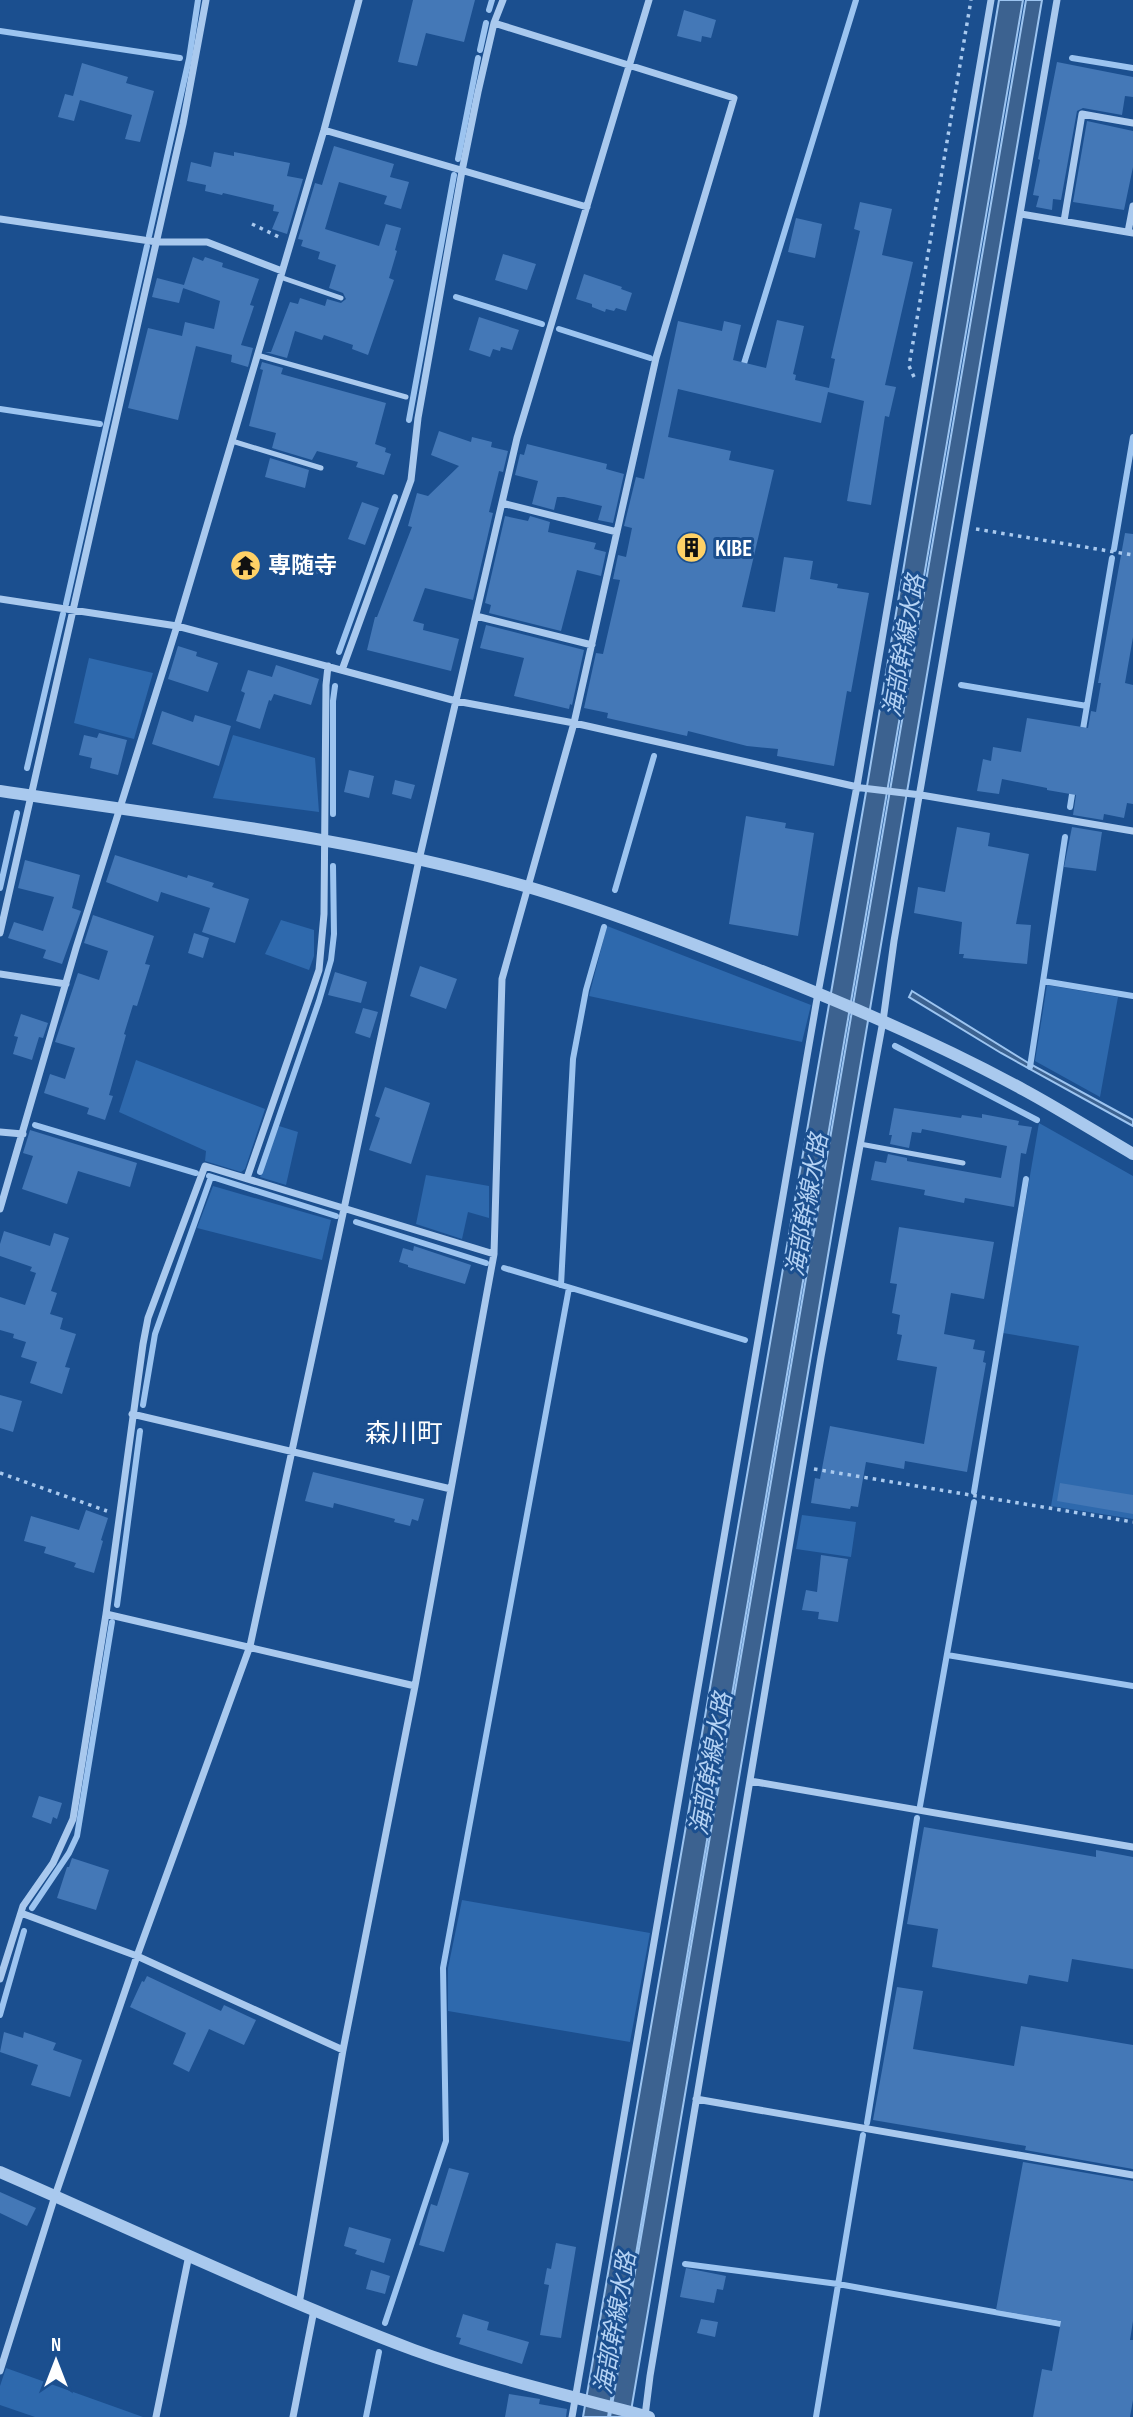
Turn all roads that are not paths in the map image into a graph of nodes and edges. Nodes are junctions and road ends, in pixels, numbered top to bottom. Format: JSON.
{"nodes":[{"id":1,"x":206,"y":0,"type":"edge"},
{"id":2,"x":359,"y":0,"type":"edge"},
{"id":3,"x":503,"y":0,"type":"edge"},
{"id":4,"x":649,"y":0,"type":"edge"},
{"id":5,"x":991,"y":0,"type":"edge"},
{"id":6,"x":1058,"y":0,"type":"edge"},
{"id":7,"x":494,"y":23,"type":"junction"},
{"id":8,"x":629,"y":66,"type":"junction"},
{"id":9,"x":1133,"y":123,"type":"edge"},
{"id":10,"x":324,"y":130,"type":"junction"},
{"id":11,"x":462,"y":171,"type":"junction"},
{"id":12,"x":1133,"y":206,"type":"edge"},
{"id":13,"x":587,"y":207,"type":"junction"},
{"id":14,"x":1021,"y":214,"type":"junction"},
{"id":15,"x":0,"y":219,"type":"edge"},
{"id":16,"x":1064,"y":221,"type":"junction"},
{"id":17,"x":1131,"y":232,"type":"edge"},
{"id":18,"x":157,"y":242,"type":"junction"},
{"id":19,"x":281,"y":274,"type":"junction"},
{"id":20,"x":341,"y":298,"type":"dead end"},
{"id":21,"x":257,"y":355,"type":"junction"},
{"id":22,"x":406,"y":397,"type":"dead end"},
{"id":23,"x":232,"y":441,"type":"junction"},
{"id":24,"x":321,"y":468,"type":"dead end"},
{"id":25,"x":502,"y":502,"type":"junction"},
{"id":26,"x":617,"y":532,"type":"junction"},
{"id":27,"x":0,"y":599,"type":"edge"},
{"id":28,"x":74,"y":609,"type":"junction"},
{"id":29,"x":476,"y":616,"type":"junction"},
{"id":30,"x":177,"y":626,"type":"junction"},
{"id":31,"x":592,"y":645,"type":"junction"},
{"id":32,"x":328,"y":666,"type":"junction"},
{"id":33,"x":342,"y":670,"type":"junction"},
{"id":34,"x":456,"y":701,"type":"junction"},
{"id":35,"x":574,"y":723,"type":"junction"},
{"id":36,"x":859,"y":787,"type":"junction"},
{"id":37,"x":0,"y":791,"type":"edge"},
{"id":38,"x":917,"y":794,"type":"junction"},
{"id":39,"x":31,"y":796,"type":"junction"},
{"id":40,"x":120,"y":807,"type":"junction"},
{"id":41,"x":1133,"y":831,"type":"edge"},
{"id":42,"x":324,"y":841,"type":"junction"},
{"id":43,"x":419,"y":860,"type":"junction"},
{"id":44,"x":527,"y":887,"type":"junction"},
{"id":45,"x":0,"y":933,"type":"edge"},
{"id":46,"x":0,"y":974,"type":"edge"},
{"id":47,"x":66,"y":984,"type":"junction"},
{"id":48,"x":818,"y":993,"type":"junction"},
{"id":49,"x":879,"y":1019,"type":"junction"},
{"id":50,"x":0,"y":1132,"type":"edge"},
{"id":51,"x":23,"y":1134,"type":"junction"},
{"id":52,"x":860,"y":1144,"type":"junction"},
{"id":53,"x":1133,"y":1154,"type":"edge"},
{"id":54,"x":963,"y":1163,"type":"dead end"},
{"id":55,"x":247,"y":1178,"type":"junction"},
{"id":56,"x":345,"y":1207,"type":"junction"},
{"id":57,"x":0,"y":1209,"type":"edge"},
{"id":58,"x":494,"y":1254,"type":"junction"},
{"id":59,"x":132,"y":1414,"type":"junction"},
{"id":60,"x":293,"y":1453,"type":"junction"},
{"id":61,"x":451,"y":1489,"type":"junction"},
{"id":62,"x":106,"y":1614,"type":"junction"},
{"id":63,"x":250,"y":1646,"type":"junction"},
{"id":64,"x":415,"y":1686,"type":"junction"},
{"id":65,"x":750,"y":1781,"type":"junction"},
{"id":66,"x":1133,"y":1847,"type":"edge"},
{"id":67,"x":21,"y":1913,"type":"junction"},
{"id":68,"x":137,"y":1956,"type":"junction"},
{"id":69,"x":0,"y":1979,"type":"edge"},
{"id":70,"x":343,"y":2050,"type":"junction"},
{"id":71,"x":696,"y":2099,"type":"junction"},
{"id":72,"x":0,"y":2172,"type":"edge"},
{"id":73,"x":1133,"y":2175,"type":"edge"},
{"id":74,"x":55,"y":2196,"type":"junction"},
{"id":75,"x":189,"y":2255,"type":"junction"},
{"id":76,"x":299,"y":2304,"type":"junction"},
{"id":77,"x":314,"y":2310,"type":"junction"},
{"id":78,"x":0,"y":2371,"type":"edge"},
{"id":79,"x":577,"y":2398,"type":"junction"},
{"id":80,"x":645,"y":2416,"type":"edge"},
{"id":81,"x":156,"y":2417,"type":"edge"},
{"id":82,"x":293,"y":2417,"type":"edge"},
{"id":83,"x":572,"y":2417,"type":"edge"}],
"edges":[{"from":1,"to":18,"type":"street"},
{"from":2,"to":10,"type":"street"},
{"from":3,"to":7,"type":"street"},
{"from":4,"to":8,"type":"street"},
{"from":5,"to":36,"type":"street"},
{"from":6,"to":14,"type":"street"},
{"from":7,"to":8,"type":"street"},
{"from":7,"to":11,"type":"street"},
{"from":8,"to":13,"type":"street"},
{"from":8,"to":26,"type":"street"},
{"from":9,"to":16,"type":"street"},
{"from":10,"to":11,"type":"street"},
{"from":10,"to":19,"type":"street"},
{"from":11,"to":13,"type":"street"},
{"from":11,"to":33,"type":"street"},
{"from":12,"to":17,"type":"street"},
{"from":13,"to":25,"type":"street"},
{"from":14,"to":16,"type":"street"},
{"from":14,"to":38,"type":"street"},
{"from":15,"to":18,"type":"street"},
{"from":16,"to":17,"type":"street"},
{"from":18,"to":19,"type":"street"},
{"from":18,"to":28,"type":"street"},
{"from":19,"to":20,"type":"lane"},
{"from":19,"to":21,"type":"street"},
{"from":21,"to":22,"type":"lane"},
{"from":21,"to":23,"type":"street"},
{"from":23,"to":24,"type":"lane"},
{"from":23,"to":30,"type":"street"},
{"from":25,"to":26,"type":"street"},
{"from":25,"to":29,"type":"street"},
{"from":26,"to":31,"type":"street"},
{"from":27,"to":28,"type":"street"},
{"from":28,"to":30,"type":"street"},
{"from":28,"to":39,"type":"street"},
{"from":29,"to":31,"type":"street"},
{"from":29,"to":34,"type":"street"},
{"from":30,"to":32,"type":"street"},
{"from":30,"to":40,"type":"street"},
{"from":31,"to":35,"type":"street"},
{"from":32,"to":33,"type":"street"},
{"from":32,"to":42,"type":"street"},
{"from":33,"to":34,"type":"street"},
{"from":34,"to":35,"type":"street"},
{"from":34,"to":43,"type":"street"},
{"from":35,"to":36,"type":"street"},
{"from":35,"to":44,"type":"street"},
{"from":36,"to":38,"type":"street"},
{"from":36,"to":48,"type":"street"},
{"from":37,"to":39,"type":"street"},
{"from":38,"to":41,"type":"street"},
{"from":38,"to":49,"type":"street"},
{"from":39,"to":40,"type":"street"},
{"from":39,"to":45,"type":"street"},
{"from":40,"to":42,"type":"street"},
{"from":40,"to":47,"type":"street"},
{"from":42,"to":43,"type":"street"},
{"from":42,"to":55,"type":"street"},
{"from":43,"to":44,"type":"street"},
{"from":43,"to":56,"type":"street"},
{"from":44,"to":48,"type":"street"},
{"from":44,"to":58,"type":"street"},
{"from":46,"to":47,"type":"street"},
{"from":47,"to":51,"type":"street"},
{"from":48,"to":49,"type":"street"},
{"from":48,"to":79,"type":"street"},
{"from":49,"to":52,"type":"street"},
{"from":49,"to":53,"type":"street"},
{"from":50,"to":51,"type":"street"},
{"from":51,"to":57,"type":"street"},
{"from":52,"to":54,"type":"lane"},
{"from":52,"to":65,"type":"street"},
{"from":55,"to":56,"type":"street"},
{"from":55,"to":59,"type":"street"},
{"from":56,"to":58,"type":"street"},
{"from":56,"to":60,"type":"street"},
{"from":58,"to":61,"type":"street"},
{"from":59,"to":60,"type":"street"},
{"from":59,"to":62,"type":"street"},
{"from":60,"to":61,"type":"street"},
{"from":60,"to":63,"type":"street"},
{"from":61,"to":64,"type":"street"},
{"from":62,"to":63,"type":"street"},
{"from":62,"to":67,"type":"street"},
{"from":63,"to":64,"type":"street"},
{"from":63,"to":68,"type":"street"},
{"from":64,"to":70,"type":"street"},
{"from":65,"to":66,"type":"street"},
{"from":65,"to":71,"type":"street"},
{"from":67,"to":68,"type":"street"},
{"from":67,"to":69,"type":"street"},
{"from":68,"to":70,"type":"street"},
{"from":68,"to":74,"type":"street"},
{"from":70,"to":76,"type":"street"},
{"from":71,"to":73,"type":"street"},
{"from":71,"to":80,"type":"street"},
{"from":72,"to":74,"type":"street"},
{"from":74,"to":75,"type":"street"},
{"from":74,"to":78,"type":"street"},
{"from":75,"to":76,"type":"street"},
{"from":75,"to":81,"type":"street"},
{"from":76,"to":77,"type":"street"},
{"from":77,"to":79,"type":"street"},
{"from":77,"to":82,"type":"street"},
{"from":79,"to":80,"type":"street"},
{"from":79,"to":83,"type":"street"}]}
